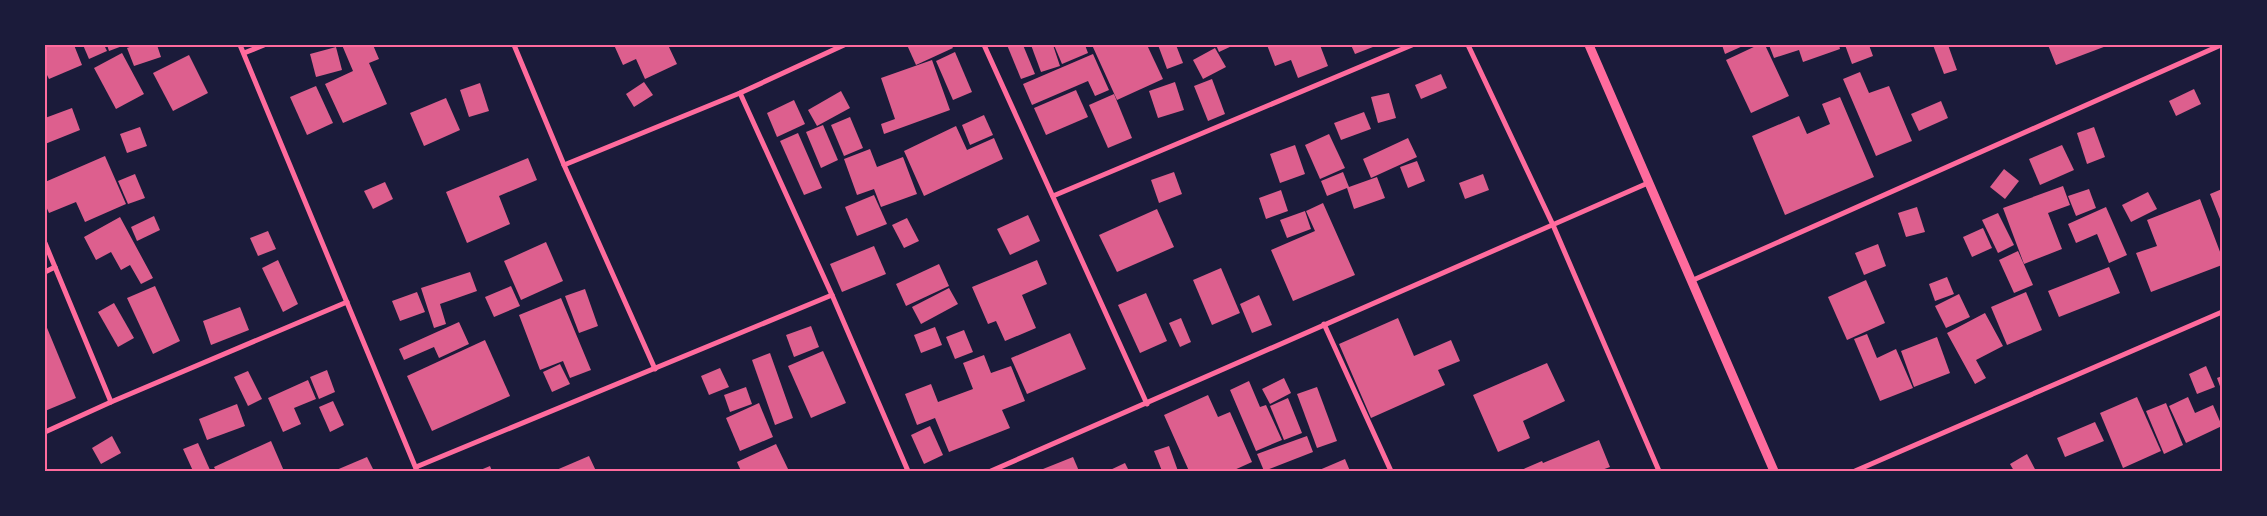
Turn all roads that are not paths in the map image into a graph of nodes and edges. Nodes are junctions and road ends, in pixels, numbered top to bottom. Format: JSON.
{"nodes":[{"id":1,"x":240,"y":45,"type":"edge"},
{"id":2,"x":264,"y":45,"type":"edge"},
{"id":3,"x":514,"y":45,"type":"edge"},
{"id":4,"x":844,"y":45,"type":"edge"},
{"id":5,"x":984,"y":45,"type":"edge"},
{"id":6,"x":1412,"y":45,"type":"edge"},
{"id":7,"x":1468,"y":45,"type":"edge"},
{"id":8,"x":2221,"y":45,"type":"edge"},
{"id":9,"x":1591,"y":46,"type":"edge"},
{"id":10,"x":244,"y":53,"type":"junction"},
{"id":11,"x":740,"y":93,"type":"junction"},
{"id":12,"x":564,"y":165,"type":"junction"},
{"id":13,"x":1648,"y":183,"type":"junction"},
{"id":14,"x":1053,"y":196,"type":"junction"},
{"id":15,"x":1553,"y":225,"type":"junction"},
{"id":16,"x":45,"y":243,"type":"edge"},
{"id":17,"x":55,"y":267,"type":"junction"},
{"id":18,"x":45,"y":272,"type":"edge"},
{"id":19,"x":1691,"y":281,"type":"junction"},
{"id":20,"x":832,"y":295,"type":"junction"},
{"id":21,"x":347,"y":302,"type":"junction"},
{"id":22,"x":2222,"y":312,"type":"edge"},
{"id":23,"x":1324,"y":324,"type":"junction"},
{"id":24,"x":655,"y":369,"type":"junction"},
{"id":25,"x":111,"y":402,"type":"junction"},
{"id":26,"x":1147,"y":404,"type":"junction"},
{"id":27,"x":45,"y":432,"type":"edge"},
{"id":28,"x":417,"y":469,"type":"edge"},
{"id":29,"x":908,"y":471,"type":"edge"},
{"id":30,"x":991,"y":471,"type":"edge"},
{"id":31,"x":1391,"y":471,"type":"edge"},
{"id":32,"x":1659,"y":471,"type":"edge"},
{"id":33,"x":1774,"y":471,"type":"edge"},
{"id":34,"x":1855,"y":471,"type":"edge"}],
"edges":[{"from":1,"to":10,"type":"street"},
{"from":2,"to":10,"type":"street"},
{"from":3,"to":12,"type":"street"},
{"from":4,"to":11,"type":"street"},
{"from":5,"to":14,"type":"street"},
{"from":6,"to":14,"type":"street"},
{"from":7,"to":15,"type":"street"},
{"from":8,"to":19,"type":"street"},
{"from":9,"to":13,"type":"street"},
{"from":10,"to":21,"type":"street"},
{"from":11,"to":12,"type":"street"},
{"from":11,"to":20,"type":"street"},
{"from":12,"to":24,"type":"street"},
{"from":13,"to":15,"type":"street"},
{"from":13,"to":19,"type":"street"},
{"from":14,"to":26,"type":"street"},
{"from":15,"to":23,"type":"street"},
{"from":15,"to":32,"type":"street"},
{"from":16,"to":17,"type":"street"},
{"from":17,"to":18,"type":"street"},
{"from":17,"to":25,"type":"street"},
{"from":19,"to":33,"type":"street"},
{"from":20,"to":24,"type":"street"},
{"from":20,"to":29,"type":"street"},
{"from":21,"to":25,"type":"street"},
{"from":21,"to":28,"type":"street"},
{"from":22,"to":34,"type":"street"},
{"from":23,"to":26,"type":"street"},
{"from":23,"to":31,"type":"street"},
{"from":24,"to":28,"type":"street"},
{"from":25,"to":27,"type":"street"},
{"from":26,"to":30,"type":"street"}]}
